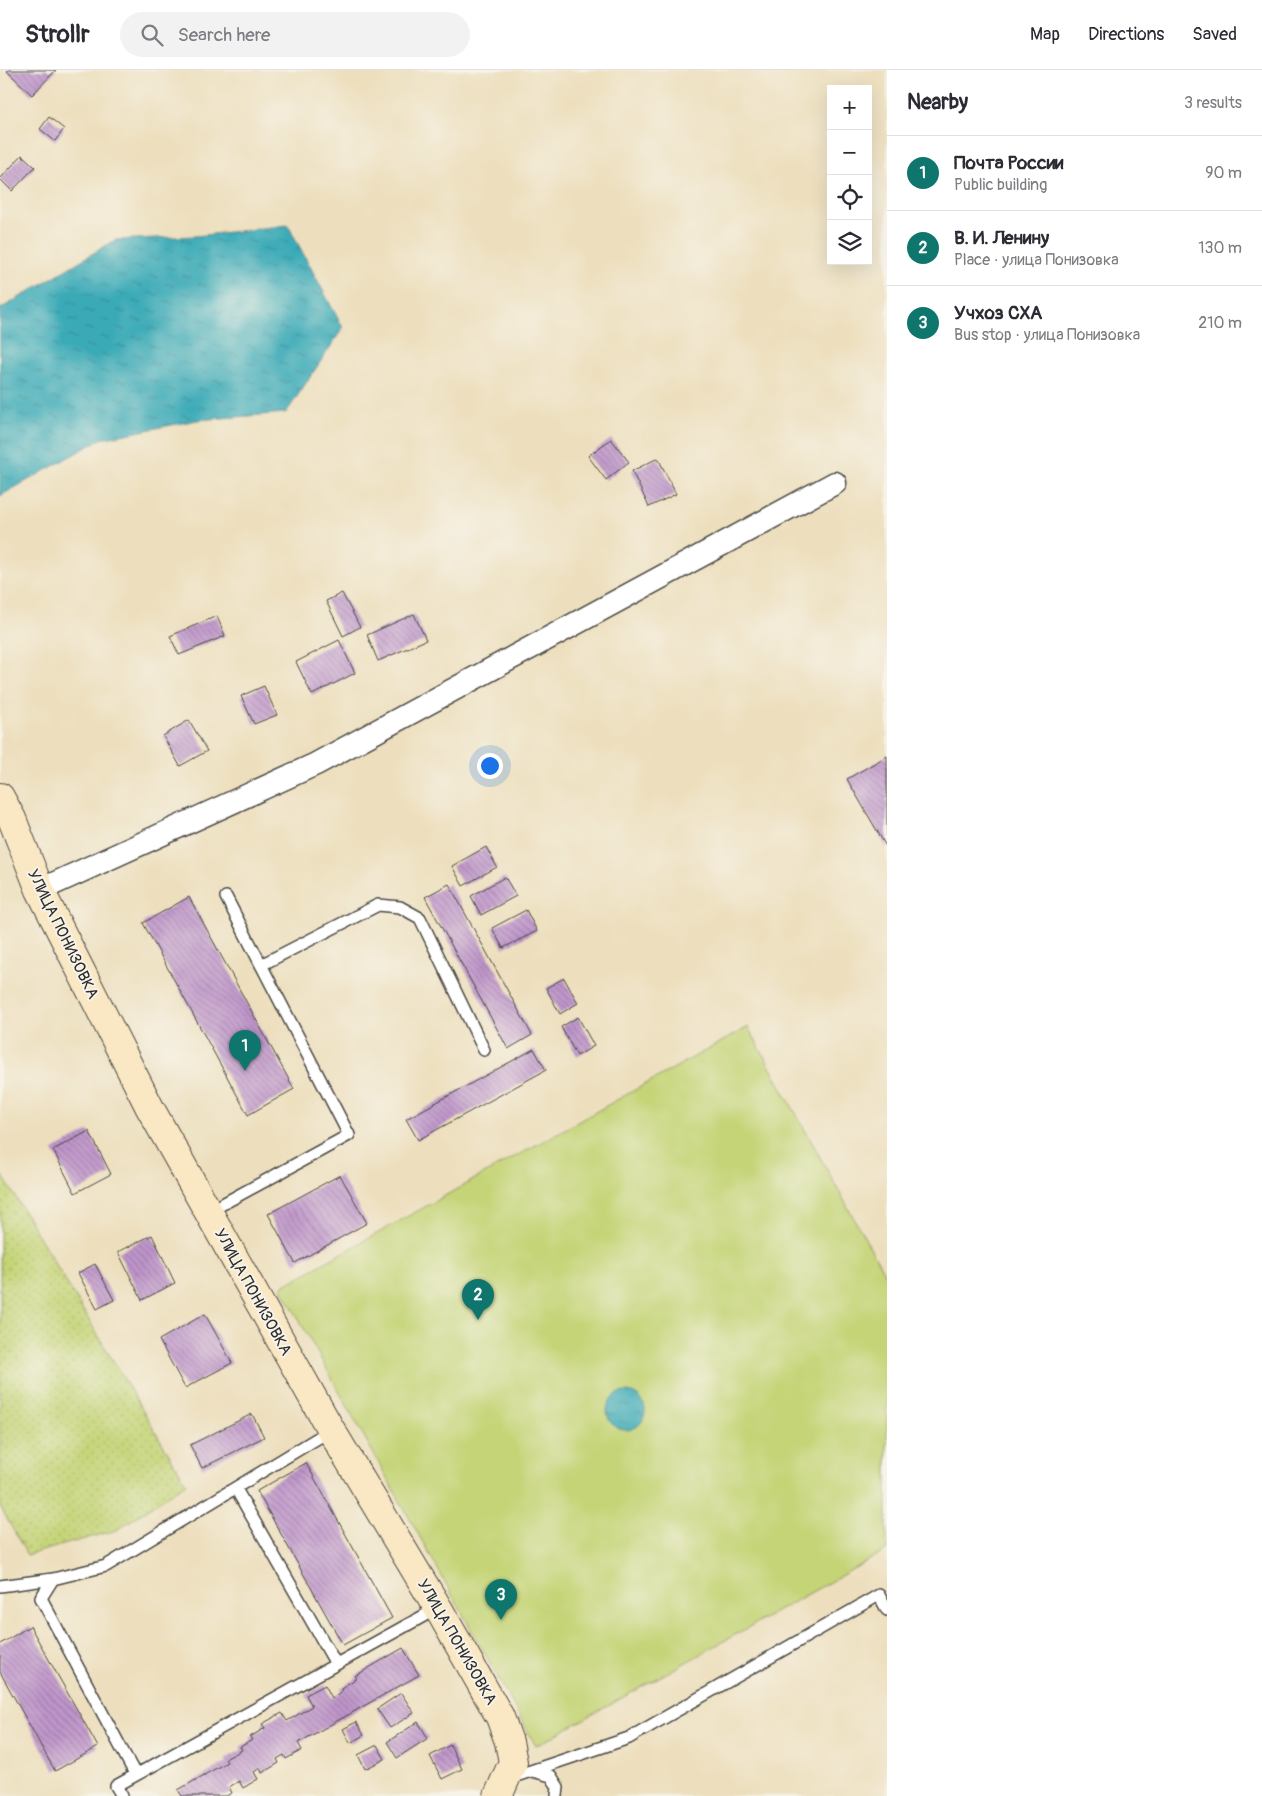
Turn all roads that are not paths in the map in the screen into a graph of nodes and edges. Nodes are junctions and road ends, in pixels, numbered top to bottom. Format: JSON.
{"nodes":[{"id":1,"x":835,"y":483,"type":"dead end"},
{"id":2,"x":0,"y":797,"type":"edge"},
{"id":3,"x":40,"y":890,"type":"junction"},
{"id":4,"x":226,"y":897,"type":"dead end"},
{"id":5,"x":261,"y":965,"type":"junction"},
{"id":6,"x":484,"y":1050,"type":"dead end"},
{"id":7,"x":208,"y":1212,"type":"junction"},
{"id":8,"x":331,"y":1430,"type":"junction"},
{"id":9,"x":236,"y":1489,"type":"junction"},
{"id":10,"x":53,"y":1579,"type":"junction"},
{"id":11,"x":0,"y":1586,"type":"edge"},
{"id":12,"x":883,"y":1592,"type":"edge"},
{"id":13,"x":438,"y":1608,"type":"junction"},
{"id":14,"x":887,"y":1610,"type":"edge"},
{"id":15,"x":336,"y":1664,"type":"junction"},
{"id":16,"x":135,"y":1774,"type":"junction"},
{"id":17,"x":512,"y":1782,"type":"edge"},
{"id":18,"x":116,"y":1791,"type":"edge"},
{"id":19,"x":122,"y":1796,"type":"edge"},
{"id":20,"x":557,"y":1796,"type":"edge"}],
"edges":[{"from":1,"to":3,"type":"street"},
{"from":2,"to":3,"type":"main road","name":"УЛИЦА ПОНИЗОВКА"},
{"from":3,"to":7,"type":"main road","name":"УЛИЦА ПОНИЗОВКА"},
{"from":4,"to":5,"type":"lane"},
{"from":5,"to":6,"type":"lane"},
{"from":5,"to":7,"type":"lane"},
{"from":7,"to":8,"type":"main road","name":"УЛИЦА ПОНИЗОВКА"},
{"from":8,"to":9,"type":"lane"},
{"from":8,"to":13,"type":"main road","name":"УЛИЦА ПОНИЗОВКА"},
{"from":9,"to":10,"type":"lane"},
{"from":9,"to":15,"type":"lane"},
{"from":10,"to":11,"type":"lane"},
{"from":10,"to":16,"type":"lane"},
{"from":12,"to":14,"type":"lane"},
{"from":12,"to":17,"type":"lane"},
{"from":13,"to":15,"type":"lane"},
{"from":13,"to":17,"type":"main road","name":"УЛИЦА ПОНИЗОВКА"},
{"from":15,"to":16,"type":"lane"},
{"from":16,"to":18,"type":"lane"},
{"from":17,"to":20,"type":"lane"},
{"from":18,"to":19,"type":"lane"}]}
